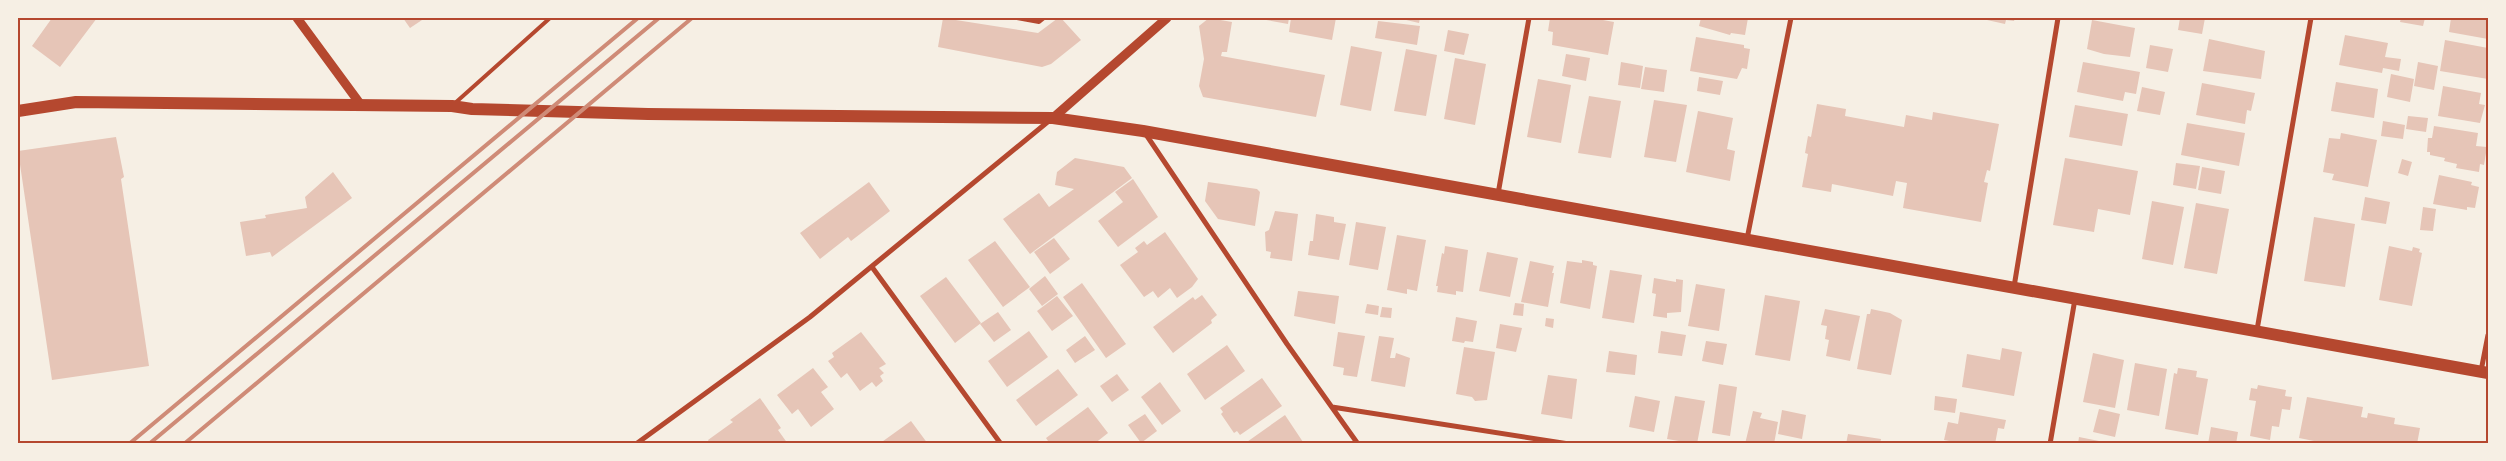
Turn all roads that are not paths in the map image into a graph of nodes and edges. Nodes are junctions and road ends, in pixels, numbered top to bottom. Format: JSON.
{"nodes":[{"id":1,"x":297,"y":18,"type":"edge"},
{"id":2,"x":550,"y":18,"type":"edge"},
{"id":3,"x":1017,"y":18,"type":"edge"},
{"id":4,"x":1044,"y":18,"type":"edge"},
{"id":5,"x":1167,"y":18,"type":"edge"},
{"id":6,"x":1528,"y":18,"type":"edge"},
{"id":7,"x":1791,"y":18,"type":"edge"},
{"id":8,"x":2058,"y":18,"type":"edge"},
{"id":9,"x":2311,"y":18,"type":"edge"},
{"id":10,"x":362,"y":105,"type":"junction"},
{"id":11,"x":452,"y":106,"type":"junction"},
{"id":12,"x":20,"y":108,"type":"edge"},
{"id":13,"x":1053,"y":118,"type":"junction"},
{"id":14,"x":1143,"y":131,"type":"junction"},
{"id":15,"x":1498,"y":195,"type":"junction"},
{"id":16,"x":1747,"y":240,"type":"junction"},
{"id":17,"x":872,"y":267,"type":"junction"},
{"id":18,"x":2014,"y":287,"type":"junction"},
{"id":19,"x":2075,"y":298,"type":"junction"},
{"id":20,"x":2257,"y":331,"type":"junction"},
{"id":21,"x":2488,"y":335,"type":"edge"},
{"id":22,"x":2485,"y":372,"type":"edge"},
{"id":23,"x":1332,"y":407,"type":"junction"},
{"id":24,"x":636,"y":444,"type":"edge"},
{"id":25,"x":1002,"y":444,"type":"edge"},
{"id":26,"x":1358,"y":444,"type":"edge"},
{"id":27,"x":1569,"y":444,"type":"edge"},
{"id":28,"x":2050,"y":444,"type":"edge"}],
"edges":[{"from":1,"to":10,"type":"street"},
{"from":2,"to":11,"type":"lane"},
{"from":3,"to":4,"type":"lane"},
{"from":5,"to":13,"type":"street"},
{"from":6,"to":15,"type":"street"},
{"from":7,"to":16,"type":"street"},
{"from":8,"to":18,"type":"street"},
{"from":9,"to":20,"type":"street"},
{"from":10,"to":11,"type":"main road"},
{"from":10,"to":12,"type":"main road"},
{"from":11,"to":13,"type":"main road"},
{"from":13,"to":14,"type":"main road"},
{"from":13,"to":17,"type":"street"},
{"from":14,"to":15,"type":"main road"},
{"from":14,"to":23,"type":"street"},
{"from":15,"to":16,"type":"main road"},
{"from":16,"to":18,"type":"main road"},
{"from":17,"to":24,"type":"street"},
{"from":17,"to":25,"type":"street"},
{"from":18,"to":19,"type":"main road"},
{"from":19,"to":20,"type":"main road"},
{"from":19,"to":28,"type":"street"},
{"from":20,"to":22,"type":"main road"},
{"from":21,"to":22,"type":"street"},
{"from":23,"to":26,"type":"street"},
{"from":23,"to":27,"type":"street"}]}
